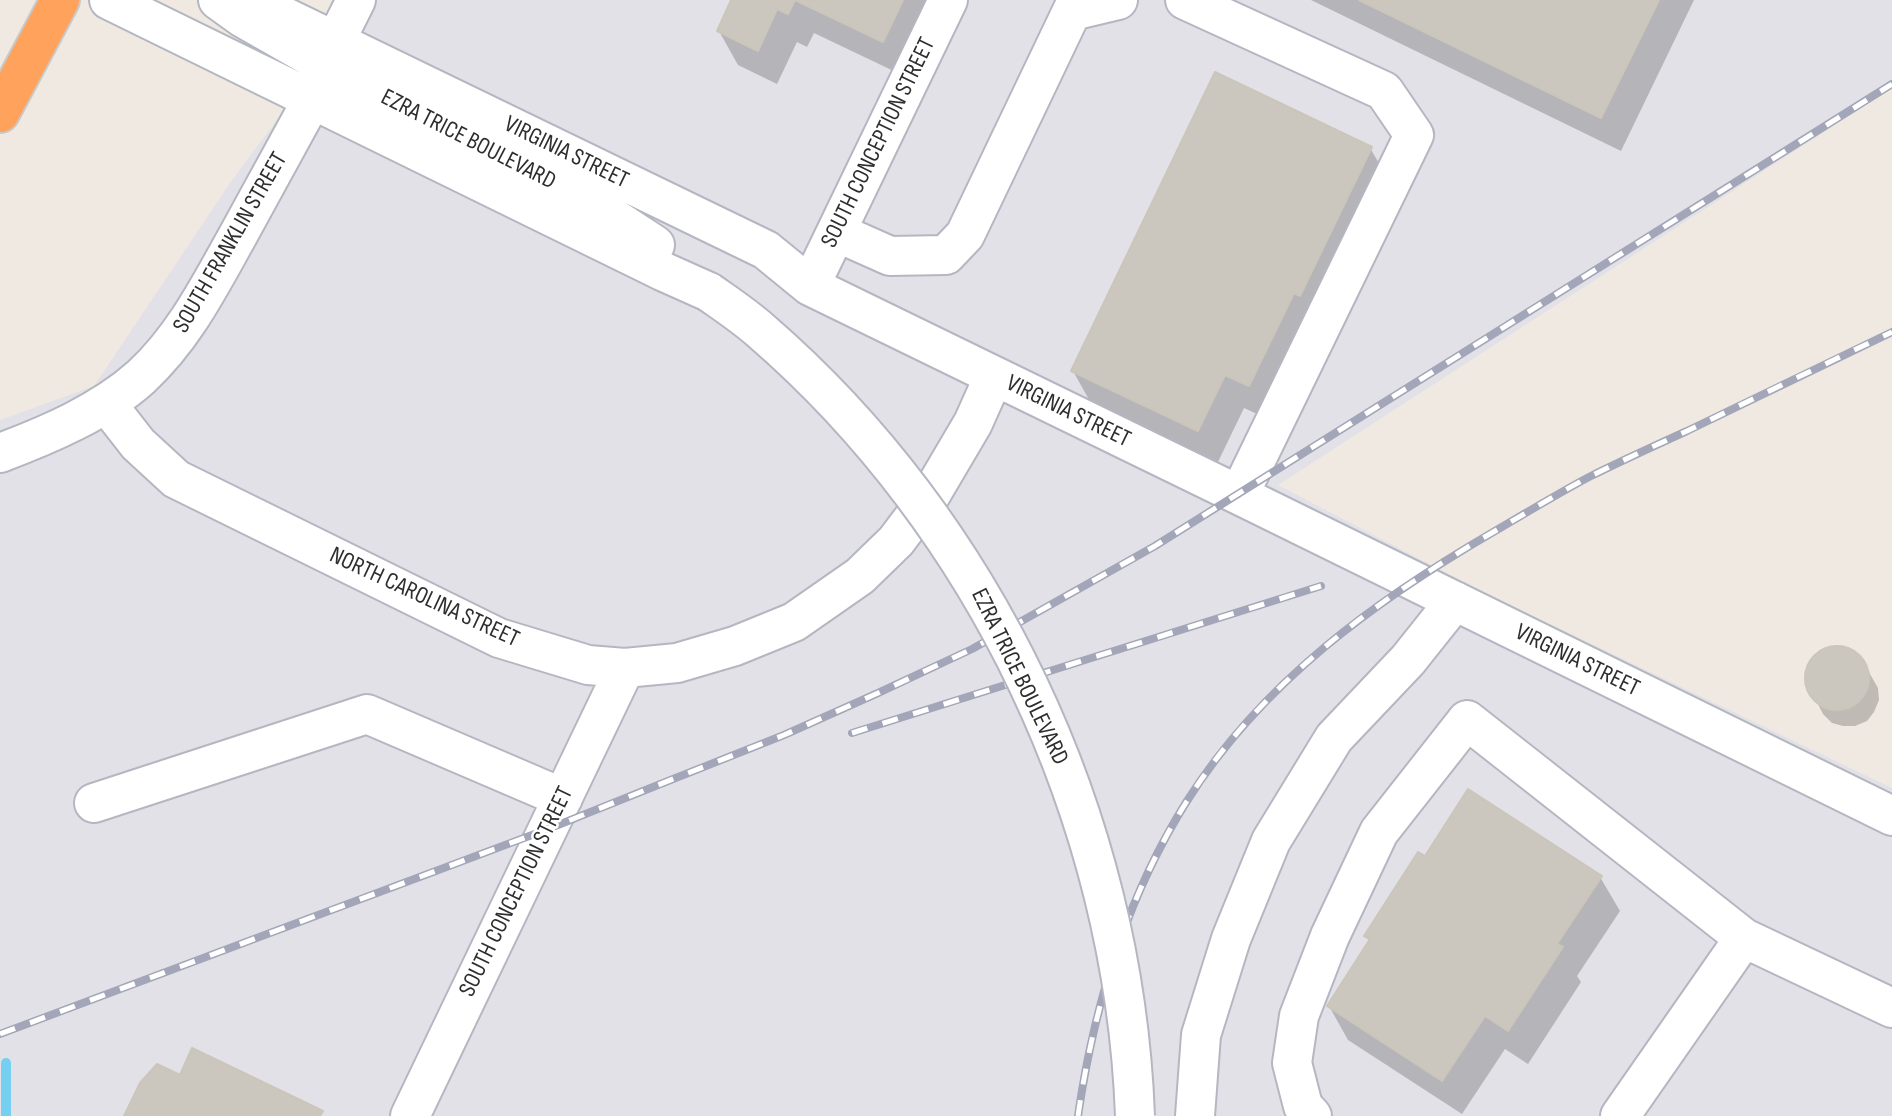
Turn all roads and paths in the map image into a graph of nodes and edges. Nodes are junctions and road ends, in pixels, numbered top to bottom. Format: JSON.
{"nodes":[{"id":1,"x":60,"y":0,"type":"edge"},
{"id":2,"x":108,"y":0,"type":"edge"},
{"id":3,"x":152,"y":0,"type":"edge"},
{"id":4,"x":218,"y":0,"type":"edge"},
{"id":5,"x":250,"y":0,"type":"edge"},
{"id":6,"x":356,"y":0,"type":"edge"},
{"id":7,"x":948,"y":0,"type":"edge"},
{"id":8,"x":1118,"y":0,"type":"edge"},
{"id":9,"x":1185,"y":0,"type":"edge"},
{"id":10,"x":335,"y":42,"type":"junction"},
{"id":11,"x":312,"y":100,"type":"junction"},
{"id":12,"x":0,"y":113,"type":"edge"},
{"id":13,"x":542,"y":176,"type":"junction"},
{"id":14,"x":836,"y":232,"type":"junction"},
{"id":15,"x":810,"y":286,"type":"junction"},
{"id":16,"x":709,"y":292,"type":"junction"},
{"id":17,"x":994,"y":376,"type":"junction"},
{"id":18,"x":106,"y":403,"type":"junction"},
{"id":19,"x":0,"y":453,"type":"edge"},
{"id":20,"x":1240,"y":495,"type":"junction"},
{"id":21,"x":1455,"y":601,"type":"junction"},
{"id":22,"x":625,"y":668,"type":"junction"},
{"id":23,"x":563,"y":798,"type":"junction"},
{"id":24,"x":94,"y":803,"type":"dead end"},
{"id":25,"x":1892,"y":816,"type":"edge"},
{"id":26,"x":1744,"y":938,"type":"junction"},
{"id":27,"x":1892,"y":1008,"type":"edge"},
{"id":28,"x":410,"y":1116,"type":"edge"},
{"id":29,"x":1135,"y":1116,"type":"edge"},
{"id":30,"x":1195,"y":1116,"type":"edge"},
{"id":31,"x":1312,"y":1116,"type":"edge"},
{"id":32,"x":1620,"y":1116,"type":"edge"}],
"edges":[{"from":1,"to":12,"type":"highway"},
{"from":2,"to":11,"type":"street"},
{"from":3,"to":13,"type":"street"},
{"from":4,"to":13,"type":"street","name":"EZRA TRICE BOULEVARD"},
{"from":5,"to":10,"type":"street","name":"VIRGINIA STREET"},
{"from":6,"to":10,"type":"street"},
{"from":7,"to":14,"type":"street","name":"SOUTH CONCEPTION STREET"},
{"from":8,"to":14,"type":"street"},
{"from":9,"to":20,"type":"street"},
{"from":10,"to":15,"type":"street","name":"VIRGINIA STREET"},
{"from":11,"to":16,"type":"street","name":"EZRA TRICE BOULEVARD"},
{"from":11,"to":18,"type":"street","name":"SOUTH FRANKLIN STREET"},
{"from":13,"to":16,"type":"street","name":"EZRA TRICE BOULEVARD"},
{"from":14,"to":15,"type":"street","name":"SOUTH CONCEPTION STREET"},
{"from":15,"to":17,"type":"street","name":"VIRGINIA STREET"},
{"from":16,"to":29,"type":"street","name":"EZRA TRICE BOULEVARD","bridge":true},
{"from":17,"to":20,"type":"street","name":"VIRGINIA STREET"},
{"from":17,"to":22,"type":"street","name":"NORTH CAROLINA STREET"},
{"from":18,"to":19,"type":"street","name":"SOUTH FRANKLIN STREET"},
{"from":18,"to":22,"type":"street","name":"NORTH CAROLINA STREET"},
{"from":20,"to":21,"type":"street","name":"VIRGINIA STREET"},
{"from":21,"to":25,"type":"street","name":"VIRGINIA STREET"},
{"from":21,"to":30,"type":"street"},
{"from":22,"to":23,"type":"street","name":"SOUTH CONCEPTION STREET"},
{"from":23,"to":24,"type":"street"},
{"from":23,"to":28,"type":"street","name":"SOUTH CONCEPTION STREET"},
{"from":26,"to":27,"type":"street"},
{"from":26,"to":31,"type":"street"},
{"from":26,"to":32,"type":"street"}]}
